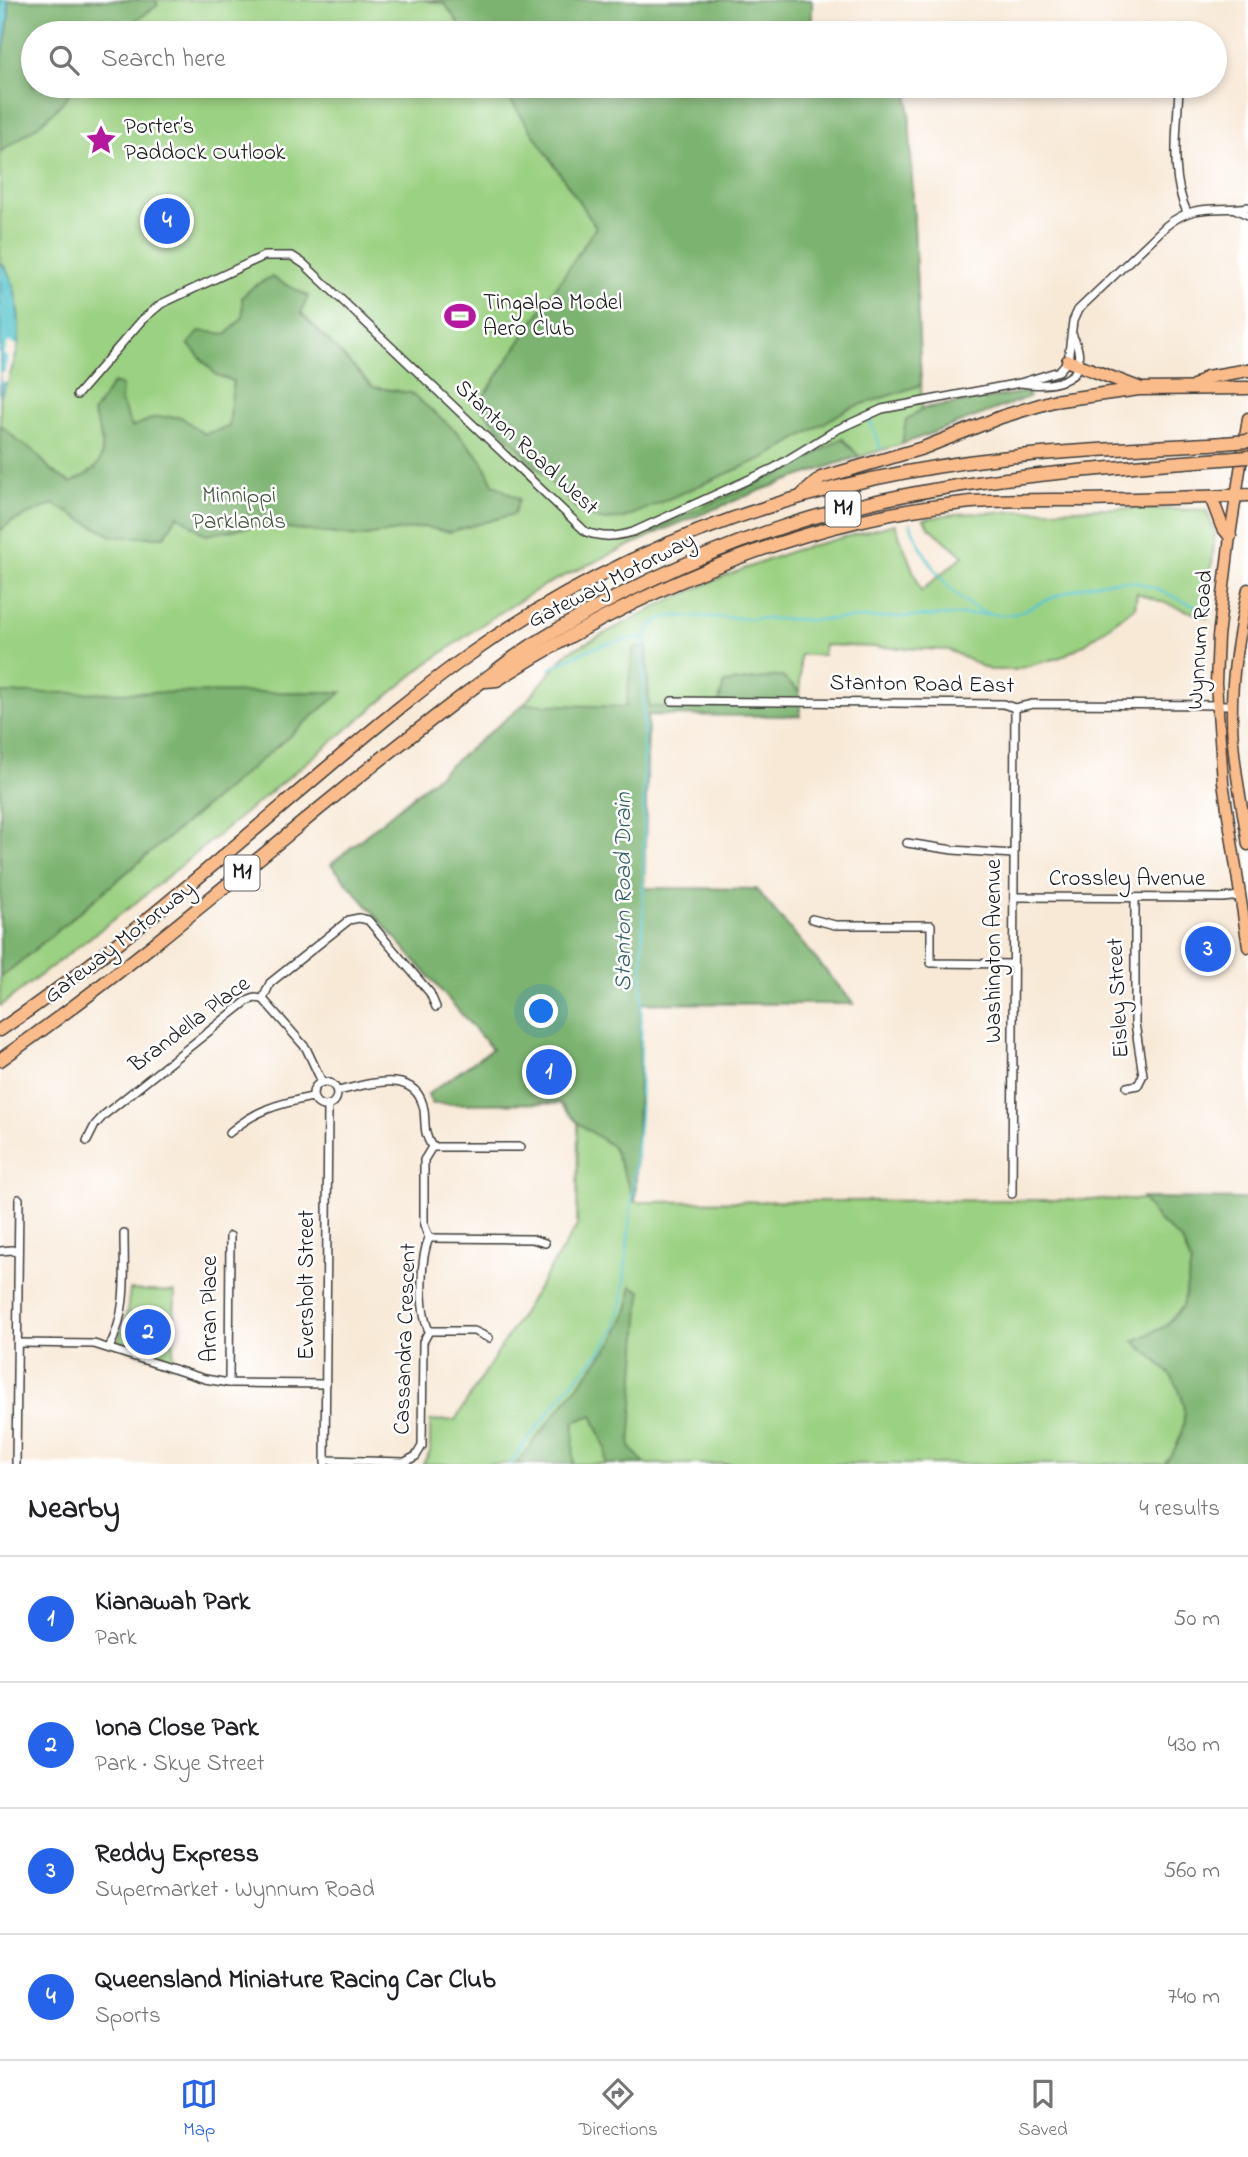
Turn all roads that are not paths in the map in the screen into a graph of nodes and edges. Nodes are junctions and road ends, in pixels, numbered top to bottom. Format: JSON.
{"nodes":[{"id":1,"x":1179,"y":98,"type":"edge"},
{"id":2,"x":1248,"y":207,"type":"edge"},
{"id":3,"x":1235,"y":209,"type":"junction"},
{"id":4,"x":1187,"y":212,"type":"junction"},
{"id":5,"x":1248,"y":215,"type":"edge"},
{"id":6,"x":1074,"y":362,"type":"junction"},
{"id":7,"x":1248,"y":370,"type":"edge"},
{"id":8,"x":1020,"y":383,"type":"junction"},
{"id":9,"x":1194,"y":387,"type":"junction"},
{"id":10,"x":1139,"y":388,"type":"junction"},
{"id":11,"x":1248,"y":388,"type":"edge"},
{"id":12,"x":77,"y":395,"type":"dead end"},
{"id":13,"x":1248,"y":418,"type":"edge"},
{"id":14,"x":1248,"y":441,"type":"edge"},
{"id":15,"x":1248,"y":457,"type":"edge"},
{"id":16,"x":802,"y":495,"type":"junction"},
{"id":17,"x":1242,"y":496,"type":"edge"},
{"id":18,"x":1211,"y":497,"type":"junction"},
{"id":19,"x":1230,"y":536,"type":"junction"},
{"id":20,"x":1248,"y":589,"type":"edge"},
{"id":21,"x":482,"y":682,"type":"junction"},
{"id":22,"x":672,"y":701,"type":"dead end"},
{"id":23,"x":1216,"y":705,"type":"junction"},
{"id":24,"x":1232,"y":705,"type":"junction"},
{"id":25,"x":1015,"y":708,"type":"junction"},
{"id":26,"x":1247,"y":829,"type":"edge"},
{"id":27,"x":1229,"y":830,"type":"junction"},
{"id":28,"x":907,"y":843,"type":"dead end"},
{"id":29,"x":1248,"y":845,"type":"edge"},
{"id":30,"x":1013,"y":854,"type":"junction"},
{"id":31,"x":1240,"y":896,"type":"junction"},
{"id":32,"x":1014,"y":897,"type":"junction"},
{"id":33,"x":1135,"y":898,"type":"junction"},
{"id":34,"x":812,"y":919,"type":"dead end"},
{"id":35,"x":1248,"y":947,"type":"edge"},
{"id":36,"x":1013,"y":964,"type":"junction"},
{"id":37,"x":263,"y":999,"type":"junction"},
{"id":38,"x":436,"y":1007,"type":"dead end"},
{"id":39,"x":0,"y":1030,"type":"edge"},
{"id":40,"x":0,"y":1060,"type":"edge"},
{"id":41,"x":322,"y":1082,"type":"junction"},
{"id":42,"x":1127,"y":1087,"type":"dead end"},
{"id":43,"x":338,"y":1091,"type":"junction"},
{"id":44,"x":312,"y":1097,"type":"junction"},
{"id":45,"x":328,"y":1105,"type":"junction"},
{"id":46,"x":229,"y":1133,"type":"dead end"},
{"id":47,"x":87,"y":1141,"type":"dead end"},
{"id":48,"x":432,"y":1147,"type":"junction"},
{"id":49,"x":520,"y":1147,"type":"dead end"},
{"id":50,"x":1012,"y":1194,"type":"dead end"},
{"id":51,"x":19,"y":1199,"type":"dead end"},
{"id":52,"x":124,"y":1233,"type":"dead end"},
{"id":53,"x":230,"y":1236,"type":"dead end"},
{"id":54,"x":429,"y":1238,"type":"junction"},
{"id":55,"x":545,"y":1243,"type":"dead end"},
{"id":56,"x":0,"y":1251,"type":"edge"},
{"id":57,"x":18,"y":1254,"type":"junction"},
{"id":58,"x":429,"y":1331,"type":"junction"},
{"id":59,"x":489,"y":1338,"type":"dead end"},
{"id":60,"x":18,"y":1343,"type":"junction"},
{"id":61,"x":109,"y":1348,"type":"junction"},
{"id":62,"x":229,"y":1383,"type":"junction"},
{"id":63,"x":326,"y":1384,"type":"junction"},
{"id":64,"x":325,"y":1462,"type":"edge"},
{"id":65,"x":16,"y":1464,"type":"edge"}],
"edges":[{"from":1,"to":4,"type":"street"},
{"from":2,"to":3,"type":"street"},
{"from":3,"to":4,"type":"street"},
{"from":3,"to":5,"type":"street"},
{"from":4,"to":6,"type":"street"},
{"from":6,"to":8,"type":"street","name":"Stanton Road West"},
{"from":6,"to":8,"type":"street","name":"Stanton Road West"},
{"from":6,"to":10,"type":"highway"},
{"from":7,"to":9,"type":"highway"},
{"from":8,"to":12,"type":"street","name":"Stanton Road West"},
{"from":9,"to":10,"type":"highway"},
{"from":9,"to":11,"type":"highway"},
{"from":10,"to":16,"type":"highway"},
{"from":13,"to":17,"type":"main road","name":"Wynnum Road"},
{"from":14,"to":16,"type":"highway","name":"Gateway Motorway","number":"M1","bridge":true},
{"from":15,"to":21,"type":"highway","name":"Gateway Motorway","number":"M1","bridge":true},
{"from":16,"to":39,"type":"highway","name":"Gateway Motorway","number":"M1"},
{"from":17,"to":18,"type":"highway"},
{"from":17,"to":19,"type":"main road","name":"Wynnum Road"},
{"from":18,"to":19,"type":"highway"},
{"from":18,"to":21,"type":"highway"},
{"from":19,"to":23,"type":"main road","name":"Wynnum Road"},
{"from":20,"to":24,"type":"main road","name":"Wynnum Road"},
{"from":21,"to":40,"type":"highway","name":"Gateway Motorway","number":"M1"},
{"from":22,"to":25,"type":"street","name":"Stanton Road East"},
{"from":23,"to":24,"type":"street","name":"Stanton Road East"},
{"from":23,"to":25,"type":"street","name":"Stanton Road East"},
{"from":23,"to":27,"type":"main road","name":"Wynnum Road"},
{"from":24,"to":26,"type":"main road","name":"Wynnum Road"},
{"from":25,"to":30,"type":"street","name":"Washington Avenue"},
{"from":26,"to":27,"type":"street"},
{"from":26,"to":29,"type":"main road","name":"Wynnum Road"},
{"from":27,"to":31,"type":"main road","name":"Wynnum Road"},
{"from":28,"to":30,"type":"street"},
{"from":30,"to":32,"type":"street","name":"Washington Avenue"},
{"from":31,"to":33,"type":"street","name":"Crossley Avenue"},
{"from":31,"to":35,"type":"main road","name":"Wynnum Road"},
{"from":32,"to":33,"type":"street","name":"Crossley Avenue"},
{"from":32,"to":36,"type":"street","name":"Washington Avenue"},
{"from":33,"to":42,"type":"street","name":"Eisley Street"},
{"from":34,"to":36,"type":"street"},
{"from":36,"to":50,"type":"street","name":"Washington Avenue"},
{"from":37,"to":38,"type":"street","name":"Brandella Place"},
{"from":37,"to":41,"type":"street"},
{"from":37,"to":47,"type":"street","name":"Brandella Place"},
{"from":41,"to":43,"type":"street"},
{"from":41,"to":44,"type":"street"},
{"from":43,"to":45,"type":"street"},
{"from":43,"to":48,"type":"street","name":"Cassandra Crescent"},
{"from":44,"to":45,"type":"street"},
{"from":44,"to":46,"type":"street"},
{"from":45,"to":63,"type":"street","name":"Eversholt Street"},
{"from":48,"to":49,"type":"street"},
{"from":48,"to":54,"type":"street","name":"Cassandra Crescent"},
{"from":51,"to":57,"type":"street"},
{"from":52,"to":61,"type":"street"},
{"from":53,"to":62,"type":"street","name":"Arran Place"},
{"from":54,"to":55,"type":"street"},
{"from":54,"to":58,"type":"street","name":"Cassandra Crescent"},
{"from":56,"to":57,"type":"street"},
{"from":57,"to":60,"type":"street"},
{"from":58,"to":59,"type":"street"},
{"from":58,"to":64,"type":"street","name":"Cassandra Crescent"},
{"from":60,"to":61,"type":"street"},
{"from":60,"to":65,"type":"street"},
{"from":61,"to":62,"type":"street"},
{"from":62,"to":63,"type":"street"},
{"from":63,"to":64,"type":"street","name":"Eversholt Street"}]}
